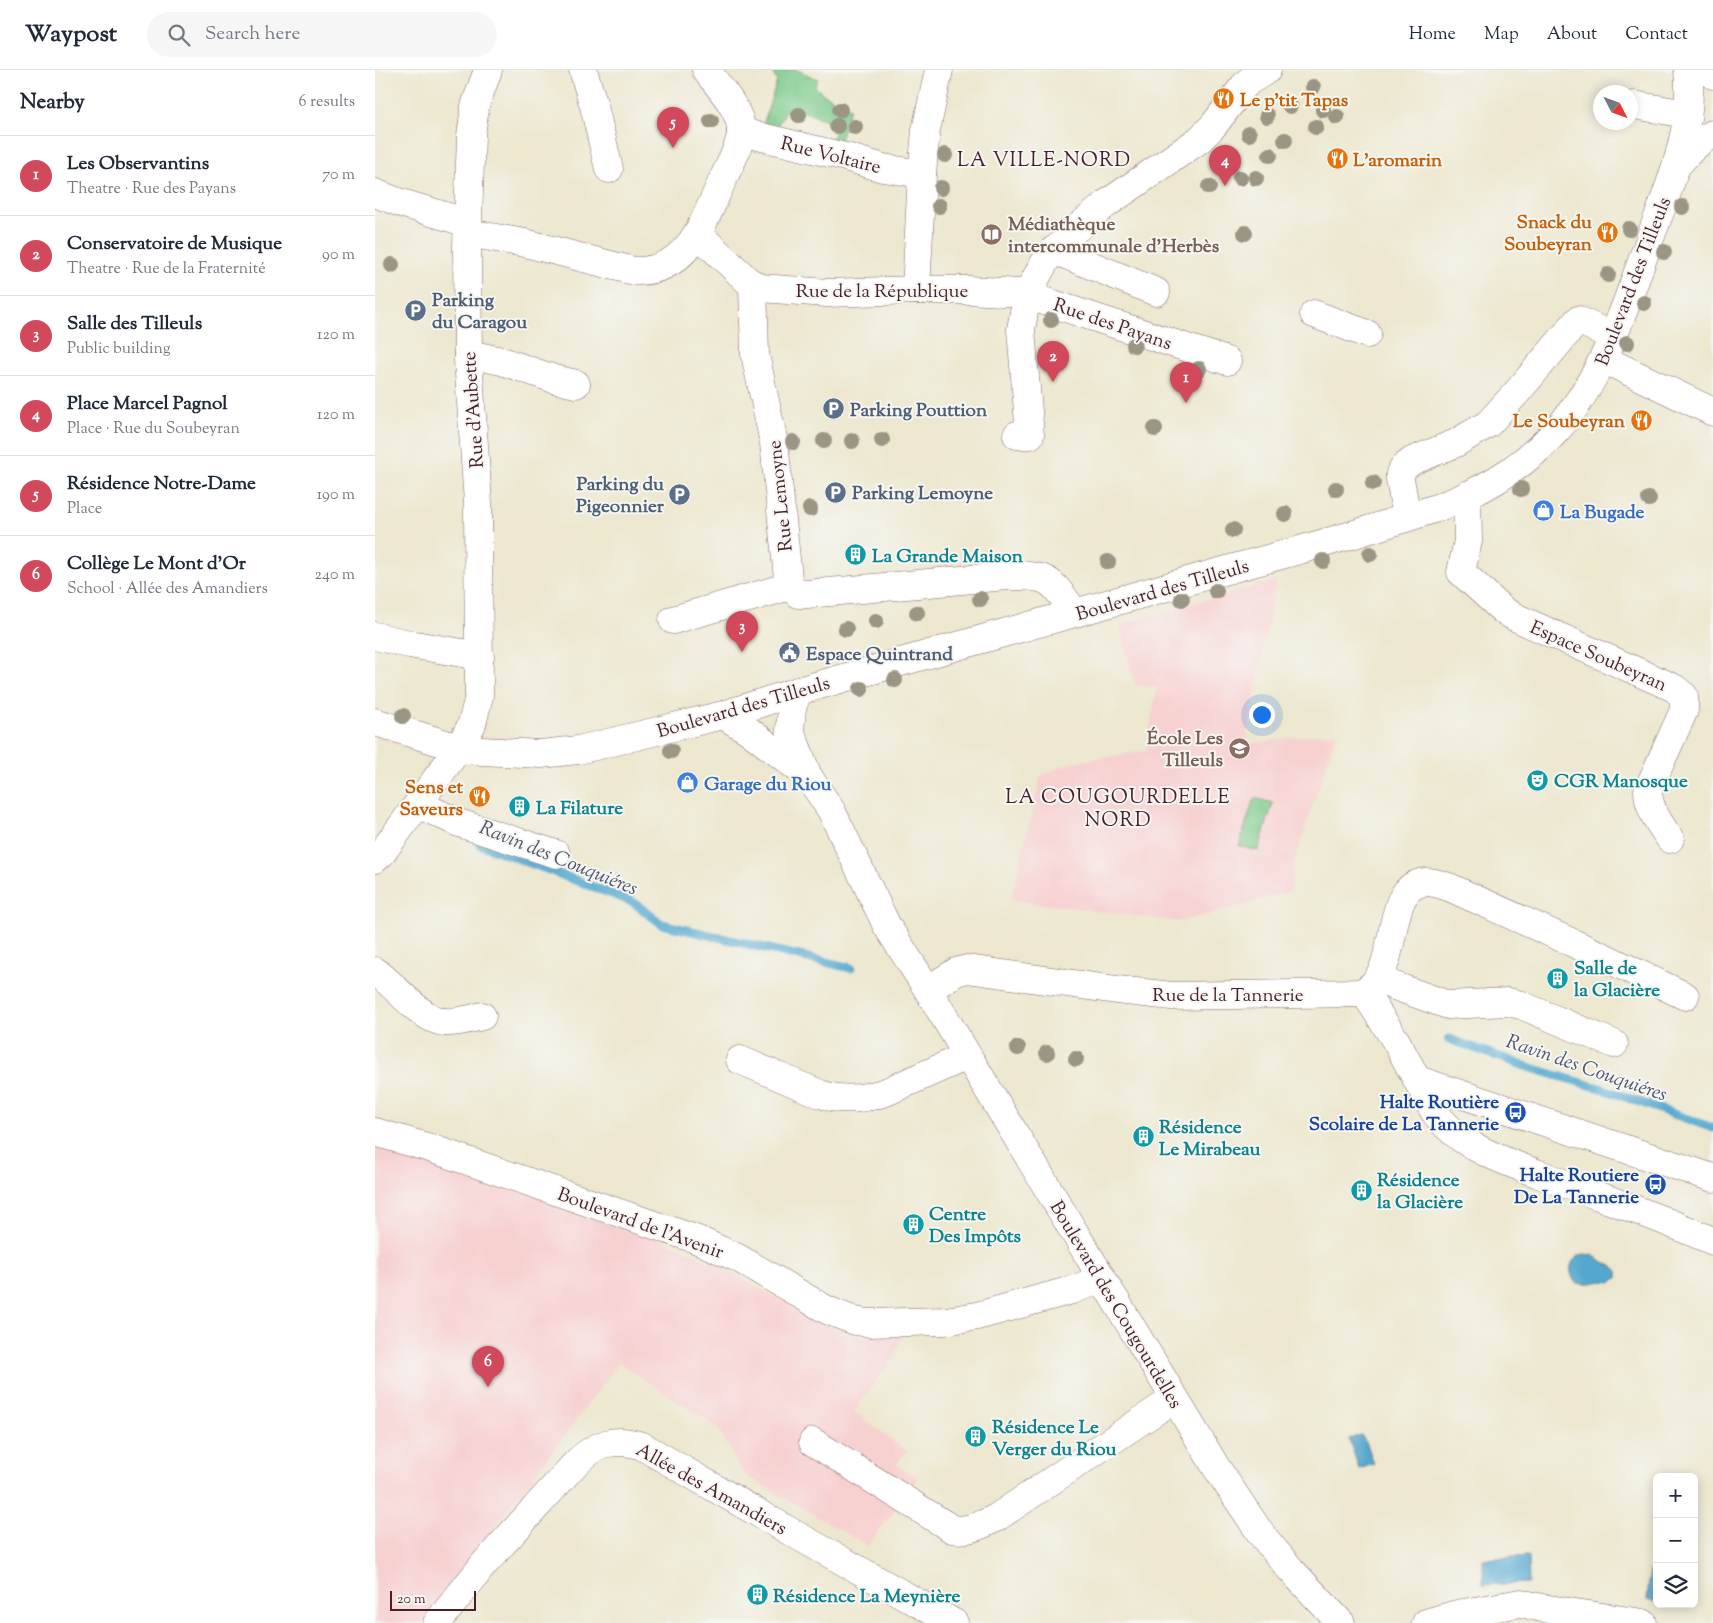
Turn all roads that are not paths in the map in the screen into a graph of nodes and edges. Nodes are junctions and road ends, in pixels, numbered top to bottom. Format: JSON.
{"nodes":[{"id":1,"x":488,"y":70,"type":"edge"},
{"id":2,"x":583,"y":70,"type":"edge"},
{"id":3,"x":706,"y":70,"type":"edge"},
{"id":4,"x":939,"y":70,"type":"edge"},
{"id":5,"x":1267,"y":70,"type":"edge"},
{"id":6,"x":1688,"y":70,"type":"edge"},
{"id":7,"x":1708,"y":70,"type":"edge"},
{"id":8,"x":1713,"y":74,"type":"edge"},
{"id":9,"x":1638,"y":106,"type":"edge"},
{"id":10,"x":1687,"y":114,"type":"junction"},
{"id":11,"x":741,"y":132,"type":"junction"},
{"id":12,"x":1710,"y":133,"type":"edge"},
{"id":13,"x":1677,"y":164,"type":"junction"},
{"id":14,"x":609,"y":169,"type":"dead end"},
{"id":15,"x":921,"y":174,"type":"junction"},
{"id":16,"x":375,"y":193,"type":"edge"},
{"id":17,"x":468,"y":228,"type":"junction"},
{"id":18,"x":698,"y":234,"type":"junction"},
{"id":19,"x":1054,"y":250,"type":"junction"},
{"id":20,"x":753,"y":285,"type":"junction"},
{"id":21,"x":916,"y":290,"type":"junction"},
{"id":22,"x":1156,"y":292,"type":"dead end"},
{"id":23,"x":1027,"y":294,"type":"junction"},
{"id":24,"x":1313,"y":304,"type":"dead end"},
{"id":25,"x":1367,"y":334,"type":"dead end"},
{"id":26,"x":1609,"y":348,"type":"junction"},
{"id":27,"x":468,"y":354,"type":"junction"},
{"id":28,"x":1227,"y":361,"type":"dead end"},
{"id":29,"x":576,"y":384,"type":"dead end"},
{"id":30,"x":1713,"y":412,"type":"edge"},
{"id":31,"x":1017,"y":435,"type":"dead end"},
{"id":32,"x":1467,"y":495,"type":"junction"},
{"id":33,"x":1407,"y":517,"type":"junction"},
{"id":34,"x":790,"y":586,"type":"junction"},
{"id":35,"x":1075,"y":613,"type":"junction"},
{"id":36,"x":673,"y":620,"type":"dead end"},
{"id":37,"x":375,"y":636,"type":"edge"},
{"id":38,"x":480,"y":656,"type":"junction"},
{"id":39,"x":798,"y":691,"type":"junction"},
{"id":40,"x":723,"y":715,"type":"junction"},
{"id":41,"x":375,"y":722,"type":"edge"},
{"id":42,"x":459,"y":748,"type":"junction"},
{"id":43,"x":808,"y":776,"type":"junction"},
{"id":44,"x":415,"y":808,"type":"junction"},
{"id":45,"x":1670,"y":839,"type":"dead end"},
{"id":46,"x":556,"y":854,"type":"dead end"},
{"id":47,"x":375,"y":859,"type":"edge"},
{"id":48,"x":375,"y":970,"type":"edge"},
{"id":49,"x":1371,"y":986,"type":"junction"},
{"id":50,"x":928,"y":990,"type":"junction"},
{"id":51,"x":1685,"y":996,"type":"dead end"},
{"id":52,"x":483,"y":1016,"type":"dead end"},
{"id":53,"x":1614,"y":1044,"type":"dead end"},
{"id":54,"x":967,"y":1056,"type":"junction"},
{"id":55,"x":740,"y":1060,"type":"dead end"},
{"id":56,"x":1418,"y":1080,"type":"junction"},
{"id":57,"x":375,"y":1132,"type":"edge"},
{"id":58,"x":1713,"y":1178,"type":"edge"},
{"id":59,"x":1645,"y":1213,"type":"junction"},
{"id":60,"x":1713,"y":1227,"type":"edge"},
{"id":61,"x":1713,"y":1241,"type":"edge"},
{"id":62,"x":1102,"y":1279,"type":"junction"},
{"id":63,"x":1175,"y":1398,"type":"junction"},
{"id":64,"x":813,"y":1442,"type":"dead end"},
{"id":65,"x":1543,"y":1608,"type":"junction"},
{"id":66,"x":1333,"y":1615,"type":"edge"},
{"id":67,"x":437,"y":1623,"type":"edge"},
{"id":68,"x":954,"y":1623,"type":"edge"},
{"id":69,"x":1359,"y":1623,"type":"edge"},
{"id":70,"x":1426,"y":1623,"type":"edge"},
{"id":71,"x":1494,"y":1623,"type":"edge"},
{"id":72,"x":1643,"y":1623,"type":"edge"}],
"edges":[{"from":1,"to":17,"type":"street","name":"Rue d'Aubette"},
{"from":2,"to":14,"type":"street"},
{"from":3,"to":11,"type":"street"},
{"from":4,"to":15,"type":"street"},
{"from":5,"to":19,"type":"street"},
{"from":6,"to":10,"type":"street","name":"Boulevard des Tilleuls"},
{"from":7,"to":8,"type":"street"},
{"from":9,"to":10,"type":"street"},
{"from":10,"to":13,"type":"street","name":"Boulevard des Tilleuls"},
{"from":11,"to":15,"type":"street","name":"Rue Voltaire"},
{"from":11,"to":18,"type":"street"},
{"from":12,"to":13,"type":"street"},
{"from":13,"to":26,"type":"street","name":"Boulevard des Tilleuls"},
{"from":15,"to":21,"type":"street"},
{"from":16,"to":17,"type":"street"},
{"from":17,"to":18,"type":"street"},
{"from":17,"to":27,"type":"street","name":"Rue d'Aubette"},
{"from":18,"to":20,"type":"street"},
{"from":19,"to":22,"type":"street"},
{"from":19,"to":23,"type":"street"},
{"from":20,"to":21,"type":"street","name":"Rue de la République"},
{"from":20,"to":34,"type":"street","name":"Rue Lemoyne"},
{"from":21,"to":23,"type":"street","name":"Rue de la République"},
{"from":23,"to":28,"type":"street","name":"Rue des Payans"},
{"from":23,"to":31,"type":"street"},
{"from":24,"to":25,"type":"street"},
{"from":26,"to":30,"type":"street"},
{"from":26,"to":32,"type":"street","name":"Boulevard des Tilleuls"},
{"from":26,"to":33,"type":"street"},
{"from":27,"to":29,"type":"street"},
{"from":27,"to":38,"type":"street","name":"Rue d'Aubette"},
{"from":32,"to":33,"type":"street","name":"Boulevard des Tilleuls"},
{"from":32,"to":45,"type":"street","name":"Espace Soubeyran"},
{"from":33,"to":35,"type":"street","name":"Boulevard des Tilleuls"},
{"from":34,"to":35,"type":"street"},
{"from":34,"to":36,"type":"street"},
{"from":35,"to":39,"type":"street","name":"Boulevard des Tilleuls"},
{"from":37,"to":38,"type":"street"},
{"from":38,"to":42,"type":"street","name":"Rue d'Aubette"},
{"from":39,"to":40,"type":"street","name":"Boulevard des Tilleuls"},
{"from":39,"to":43,"type":"street"},
{"from":40,"to":42,"type":"street","name":"Boulevard des Tilleuls"},
{"from":40,"to":43,"type":"street"},
{"from":41,"to":42,"type":"street","name":"Boulevard des Tilleuls"},
{"from":42,"to":44,"type":"street","name":"Rue d'Aubette"},
{"from":43,"to":50,"type":"street"},
{"from":44,"to":46,"type":"street"},
{"from":44,"to":47,"type":"street","name":"Rue d'Aubette"},
{"from":48,"to":52,"type":"street"},
{"from":49,"to":50,"type":"street","name":"Rue de la Tannerie"},
{"from":49,"to":51,"type":"street"},
{"from":49,"to":53,"type":"street"},
{"from":49,"to":56,"type":"street"},
{"from":50,"to":54,"type":"street","name":"Boulevard des Cougourdelles"},
{"from":54,"to":55,"type":"street"},
{"from":54,"to":62,"type":"street","name":"Boulevard des Cougourdelles"},
{"from":56,"to":58,"type":"street"},
{"from":56,"to":59,"type":"street"},
{"from":57,"to":62,"type":"street","name":"Boulevard de l'Avenir"},
{"from":59,"to":60,"type":"street"},
{"from":59,"to":61,"type":"street"},
{"from":62,"to":63,"type":"street","name":"Boulevard des Cougourdelles"},
{"from":63,"to":64,"type":"street"},
{"from":63,"to":66,"type":"street","name":"Boulevard des Cougourdelles"},
{"from":65,"to":70,"type":"street"},
{"from":65,"to":71,"type":"street"},
{"from":65,"to":72,"type":"street"},
{"from":66,"to":69,"type":"street","name":"Boulevard des Cougourdelles"},
{"from":67,"to":68,"type":"street","name":"Allée des Amandiers"}]}
